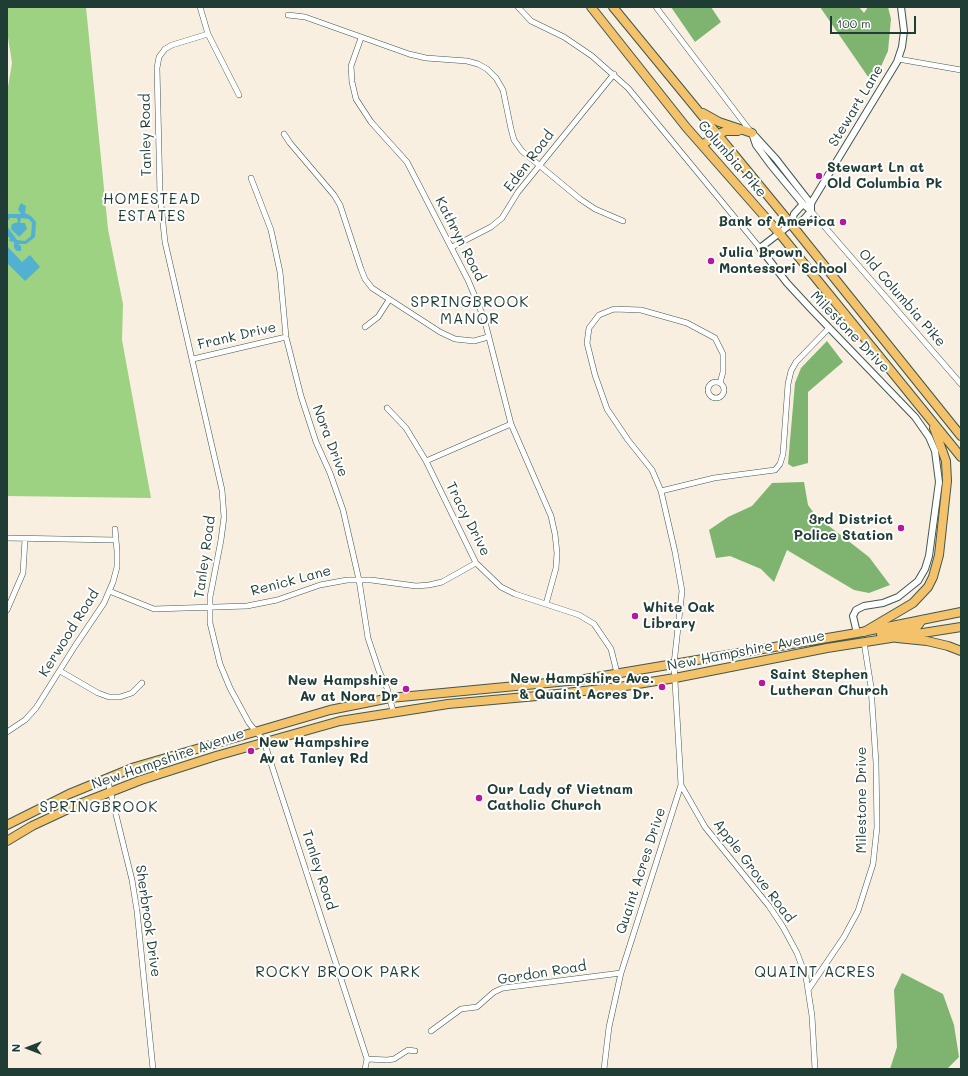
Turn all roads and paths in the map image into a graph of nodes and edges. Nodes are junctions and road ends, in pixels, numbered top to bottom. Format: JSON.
{"nodes":[{"id":1,"x":200,"y":7,"type":"edge"},
{"id":2,"x":518,"y":7,"type":"edge"},
{"id":3,"x":591,"y":7,"type":"edge"},
{"id":4,"x":613,"y":7,"type":"edge"},
{"id":5,"x":656,"y":7,"type":"edge"},
{"id":6,"x":901,"y":7,"type":"edge"},
{"id":7,"x":288,"y":15,"type":"dead end"},
{"id":8,"x":208,"y":34,"type":"junction"},
{"id":9,"x":361,"y":38,"type":"junction"},
{"id":10,"x":898,"y":59,"type":"junction"},
{"id":11,"x":961,"y":70,"type":"edge"},
{"id":12,"x":614,"y":74,"type":"junction"},
{"id":13,"x":239,"y":95,"type":"dead end"},
{"id":14,"x":697,"y":110,"type":"junction"},
{"id":15,"x":743,"y":131,"type":"junction"},
{"id":16,"x":752,"y":133,"type":"junction"},
{"id":17,"x":284,"y":134,"type":"dead end"},
{"id":18,"x":718,"y":134,"type":"junction"},
{"id":19,"x":702,"y":145,"type":"junction"},
{"id":20,"x":539,"y":166,"type":"junction"},
{"id":21,"x":251,"y":178,"type":"dead end"},
{"id":22,"x":803,"y":204,"type":"junction"},
{"id":23,"x":811,"y":204,"type":"junction"},
{"id":24,"x":811,"y":211,"type":"junction"},
{"id":25,"x":623,"y":221,"type":"dead end"},
{"id":26,"x":791,"y":224,"type":"junction"},
{"id":27,"x":780,"y":234,"type":"junction"},
{"id":28,"x":452,"y":247,"type":"junction"},
{"id":29,"x":760,"y":248,"type":"junction"},
{"id":30,"x":389,"y":300,"type":"junction"},
{"id":31,"x":365,"y":327,"type":"dead end"},
{"id":32,"x":829,"y":328,"type":"junction"},
{"id":33,"x":286,"y":337,"type":"junction"},
{"id":34,"x":488,"y":337,"type":"junction"},
{"id":35,"x":193,"y":359,"type":"junction"},
{"id":36,"x":720,"y":382,"type":"dead end"},
{"id":37,"x":961,"y":384,"type":"edge"},
{"id":38,"x":934,"y":403,"type":"junction"},
{"id":39,"x":387,"y":408,"type":"dead end"},
{"id":40,"x":930,"y":419,"type":"junction"},
{"id":41,"x":511,"y":424,"type":"junction"},
{"id":42,"x":961,"y":428,"type":"edge"},
{"id":43,"x":961,"y":436,"type":"edge"},
{"id":44,"x":961,"y":457,"type":"edge"},
{"id":45,"x":426,"y":461,"type":"junction"},
{"id":46,"x":661,"y":490,"type":"junction"},
{"id":47,"x":115,"y":529,"type":"dead end"},
{"id":48,"x":7,"y":538,"type":"edge"},
{"id":49,"x":25,"y":539,"type":"junction"},
{"id":50,"x":116,"y":540,"type":"junction"},
{"id":51,"x":476,"y":563,"type":"junction"},
{"id":52,"x":359,"y":580,"type":"junction"},
{"id":53,"x":110,"y":591,"type":"junction"},
{"id":54,"x":546,"y":604,"type":"junction"},
{"id":55,"x":210,"y":607,"type":"junction"},
{"id":56,"x":7,"y":610,"type":"edge"},
{"id":57,"x":961,"y":612,"type":"edge"},
{"id":58,"x":922,"y":620,"type":"junction"},
{"id":59,"x":961,"y":628,"type":"edge"},
{"id":60,"x":860,"y":632,"type":"junction"},
{"id":61,"x":897,"y":638,"type":"junction"},
{"id":62,"x":864,"y":642,"type":"junction"},
{"id":63,"x":827,"y":648,"type":"junction"},
{"id":64,"x":961,"y":651,"type":"edge"},
{"id":65,"x":674,"y":664,"type":"junction"},
{"id":66,"x":60,"y":671,"type":"junction"},
{"id":67,"x":617,"y":673,"type":"junction"},
{"id":68,"x":675,"y":678,"type":"junction"},
{"id":69,"x":142,"y":683,"type":"dead end"},
{"id":70,"x":538,"y":684,"type":"junction"},
{"id":71,"x":540,"y":696,"type":"junction"},
{"id":72,"x":390,"y":698,"type":"junction"},
{"id":73,"x":393,"y":712,"type":"junction"},
{"id":74,"x":256,"y":731,"type":"junction"},
{"id":75,"x":7,"y":732,"type":"edge"},
{"id":76,"x":264,"y":741,"type":"junction"},
{"id":77,"x":106,"y":778,"type":"junction"},
{"id":78,"x":681,"y":785,"type":"junction"},
{"id":79,"x":110,"y":792,"type":"junction"},
{"id":80,"x":7,"y":825,"type":"edge"},
{"id":81,"x":7,"y":841,"type":"edge"},
{"id":82,"x":621,"y":973,"type":"junction"},
{"id":83,"x":808,"y":990,"type":"junction"},
{"id":84,"x":431,"y":1031,"type":"dead end"},
{"id":85,"x":415,"y":1050,"type":"dead end"},
{"id":86,"x":367,"y":1059,"type":"junction"},
{"id":87,"x":153,"y":1069,"type":"edge"},
{"id":88,"x":365,"y":1069,"type":"edge"},
{"id":89,"x":604,"y":1069,"type":"edge"},
{"id":90,"x":815,"y":1069,"type":"edge"}],
"edges":[{"from":1,"to":8,"type":"street"},
{"from":2,"to":12,"type":"street","name":"Milestone Drive"},
{"from":3,"to":19,"type":"main road","name":"Columbia Pike"},
{"from":4,"to":14,"type":"main road","name":"Columbia Pike"},
{"from":5,"to":16,"type":"street","name":"Old Columbia Pike"},
{"from":6,"to":10,"type":"street","name":"Stewart Lane"},
{"from":7,"to":9,"type":"street"},
{"from":8,"to":13,"type":"street"},
{"from":8,"to":35,"type":"street","name":"Tanley Road"},
{"from":9,"to":20,"type":"street"},
{"from":9,"to":28,"type":"street","name":"Kathryn Road"},
{"from":10,"to":11,"type":"street"},
{"from":10,"to":23,"type":"street","name":"Stewart Lane"},
{"from":12,"to":20,"type":"street","name":"Eden Road"},
{"from":12,"to":29,"type":"street","name":"Milestone Drive"},
{"from":14,"to":15,"type":"main road"},
{"from":14,"to":18,"type":"main road","name":"Columbia Pike"},
{"from":15,"to":16,"type":"main road"},
{"from":15,"to":18,"type":"main road"},
{"from":16,"to":22,"type":"street","name":"Old Columbia Pike"},
{"from":16,"to":23,"type":"street","name":"Old Columbia Pike"},
{"from":17,"to":30,"type":"street"},
{"from":18,"to":19,"type":"main road"},
{"from":18,"to":26,"type":"main road","name":"Columbia Pike"},
{"from":19,"to":27,"type":"main road","name":"Columbia Pike"},
{"from":20,"to":25,"type":"street"},
{"from":20,"to":28,"type":"street","name":"Eden Road"},
{"from":21,"to":33,"type":"street","name":"Nora Drive"},
{"from":22,"to":24,"type":"street","name":"Old Columbia Pike"},
{"from":22,"to":26,"type":"street"},
{"from":23,"to":24,"type":"street"},
{"from":24,"to":26,"type":"street"},
{"from":24,"to":37,"type":"street","name":"Old Columbia Pike"},
{"from":26,"to":27,"type":"street"},
{"from":26,"to":38,"type":"main road","name":"Columbia Pike"},
{"from":27,"to":29,"type":"street"},
{"from":27,"to":40,"type":"main road","name":"Columbia Pike"},
{"from":28,"to":34,"type":"street","name":"Kathryn Road"},
{"from":29,"to":32,"type":"street","name":"Milestone Drive"},
{"from":30,"to":31,"type":"street"},
{"from":30,"to":34,"type":"street"},
{"from":32,"to":46,"type":"street"},
{"from":32,"to":60,"type":"street","name":"Milestone Drive"},
{"from":33,"to":35,"type":"street","name":"Frank Drive"},
{"from":33,"to":52,"type":"street","name":"Nora Drive"},
{"from":34,"to":41,"type":"street","name":"Kathryn Road"},
{"from":35,"to":55,"type":"street","name":"Tanley Road"},
{"from":36,"to":46,"type":"street","name":"Quaint Acres Drive"},
{"from":38,"to":42,"type":"main road"},
{"from":38,"to":43,"type":"main road","name":"Columbia Pike"},
{"from":39,"to":45,"type":"street","name":"Tracy Drive"},
{"from":40,"to":44,"type":"main road","name":"Columbia Pike"},
{"from":40,"to":60,"type":"main road"},
{"from":41,"to":45,"type":"street"},
{"from":41,"to":54,"type":"street","name":"Kathryn Road"},
{"from":45,"to":51,"type":"street","name":"Tracy Drive"},
{"from":46,"to":65,"type":"street","name":"Quaint Acres Drive"},
{"from":47,"to":50,"type":"street","name":"Kerwood Road"},
{"from":48,"to":49,"type":"street"},
{"from":49,"to":50,"type":"street"},
{"from":49,"to":56,"type":"street"},
{"from":50,"to":53,"type":"street","name":"Kerwood Road"},
{"from":51,"to":52,"type":"street","name":"Renick Lane"},
{"from":51,"to":54,"type":"street","name":"Tracy Drive"},
{"from":52,"to":55,"type":"street","name":"Renick Lane"},
{"from":52,"to":72,"type":"street","name":"Nora Drive"},
{"from":53,"to":55,"type":"street","name":"Renick Lane"},
{"from":53,"to":66,"type":"street","name":"Kerwood Road"},
{"from":54,"to":67,"type":"street","name":"Tracy Drive"},
{"from":55,"to":74,"type":"street","name":"Tanley Road"},
{"from":57,"to":58,"type":"main road","name":"New Hampshire Avenue"},
{"from":58,"to":60,"type":"main road","name":"New Hampshire Avenue"},
{"from":58,"to":62,"type":"main road"},
{"from":59,"to":61,"type":"main road","name":"New Hampshire Avenue"},
{"from":60,"to":63,"type":"main road"},
{"from":60,"to":65,"type":"main road","name":"New Hampshire Avenue"},
{"from":61,"to":62,"type":"main road","name":"New Hampshire Avenue"},
{"from":61,"to":64,"type":"main road"},
{"from":62,"to":63,"type":"main road","name":"New Hampshire Avenue"},
{"from":62,"to":83,"type":"street","name":"Milestone Drive"},
{"from":63,"to":68,"type":"main road","name":"New Hampshire Avenue"},
{"from":65,"to":67,"type":"main road","name":"New Hampshire Avenue"},
{"from":65,"to":68,"type":"street","name":"Quaint Acres Drive"},
{"from":66,"to":69,"type":"street"},
{"from":66,"to":75,"type":"street","name":"Kerwood Road"},
{"from":67,"to":70,"type":"main road","name":"New Hampshire Avenue"},
{"from":68,"to":71,"type":"main road","name":"New Hampshire Avenue"},
{"from":68,"to":78,"type":"street","name":"Quaint Acres Drive"},
{"from":70,"to":71,"type":"main road"},
{"from":70,"to":72,"type":"main road","name":"New Hampshire Avenue"},
{"from":71,"to":73,"type":"main road","name":"New Hampshire Avenue"},
{"from":72,"to":73,"type":"street","name":"Nora Drive"},
{"from":72,"to":74,"type":"main road","name":"New Hampshire Avenue"},
{"from":73,"to":76,"type":"main road","name":"New Hampshire Avenue"},
{"from":74,"to":76,"type":"street","name":"Tanley Road"},
{"from":74,"to":77,"type":"main road","name":"New Hampshire Avenue"},
{"from":76,"to":79,"type":"main road","name":"New Hampshire Avenue"},
{"from":76,"to":86,"type":"street","name":"Tanley Road"},
{"from":77,"to":79,"type":"street","name":"Sherbrook Drive"},
{"from":77,"to":80,"type":"main road","name":"New Hampshire Avenue"},
{"from":78,"to":82,"type":"street","name":"Quaint Acres Drive"},
{"from":78,"to":83,"type":"street","name":"Apple Grove Road"},
{"from":79,"to":81,"type":"main road","name":"New Hampshire Avenue"},
{"from":79,"to":87,"type":"street","name":"Sherbrook Drive"},
{"from":82,"to":84,"type":"street","name":"Gordon Road"},
{"from":82,"to":89,"type":"street","name":"Quaint Acres Drive"},
{"from":83,"to":90,"type":"street","name":"Apple Grove Road"},
{"from":85,"to":86,"type":"street"},
{"from":86,"to":88,"type":"street","name":"Tanley Road"}]}
